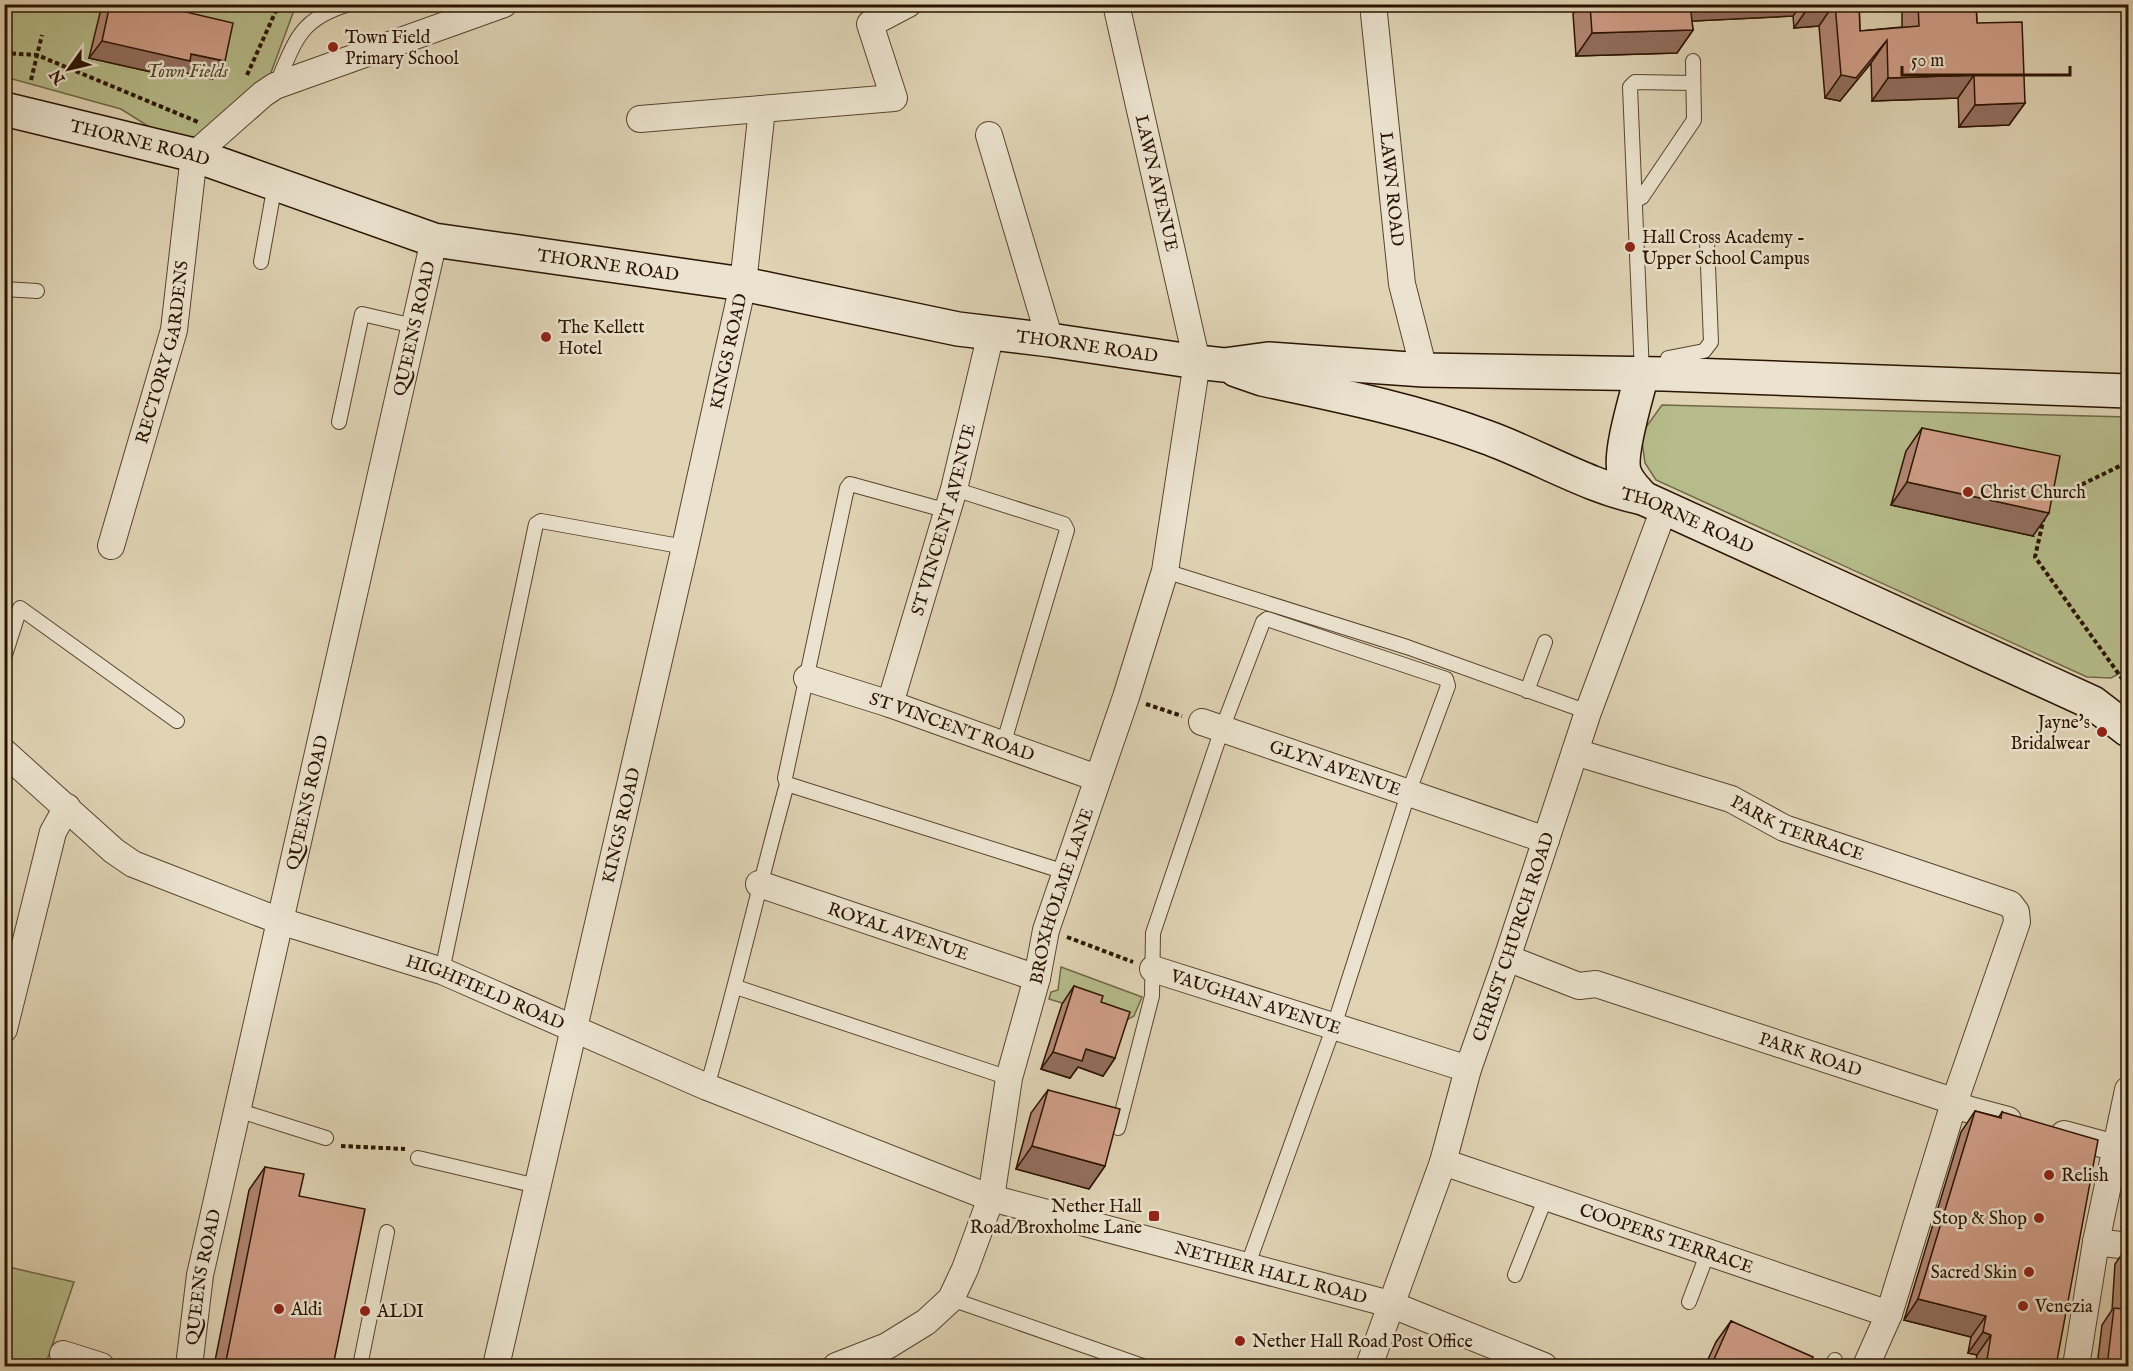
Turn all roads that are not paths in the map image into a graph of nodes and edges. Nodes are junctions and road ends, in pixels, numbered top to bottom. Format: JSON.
{"nodes":[{"id":1,"x":349,"y":4,"type":"edge"},
{"id":2,"x":504,"y":4,"type":"edge"},
{"id":3,"x":908,"y":4,"type":"edge"},
{"id":4,"x":1116,"y":4,"type":"edge"},
{"id":5,"x":1373,"y":4,"type":"edge"},
{"id":6,"x":1693,"y":61,"type":"dead end"},
{"id":7,"x":1692,"y":83,"type":"junction"},
{"id":8,"x":276,"y":86,"type":"junction"},
{"id":9,"x":4,"y":109,"type":"edge"},
{"id":10,"x":762,"y":109,"type":"junction"},
{"id":11,"x":640,"y":118,"type":"dead end"},
{"id":12,"x":989,"y":135,"type":"dead end"},
{"id":13,"x":194,"y":155,"type":"junction"},
{"id":14,"x":275,"y":184,"type":"junction"},
{"id":15,"x":1635,"y":201,"type":"junction"},
{"id":16,"x":434,"y":240,"type":"junction"},
{"id":17,"x":1707,"y":241,"type":"dead end"},
{"id":18,"x":261,"y":262,"type":"dead end"},
{"id":19,"x":743,"y":284,"type":"junction"},
{"id":20,"x":4,"y":289,"type":"edge"},
{"id":21,"x":37,"y":291,"type":"dead end"},
{"id":22,"x":414,"y":326,"type":"junction"},
{"id":23,"x":991,"y":333,"type":"junction"},
{"id":24,"x":1050,"y":340,"type":"junction"},
{"id":25,"x":1210,"y":364,"type":"junction"},
{"id":26,"x":1424,"y":370,"type":"junction"},
{"id":27,"x":1653,"y":374,"type":"junction"},
{"id":28,"x":2128,"y":391,"type":"edge"},
{"id":29,"x":339,"y":422,"type":"dead end"},
{"id":30,"x":951,"y":500,"type":"junction"},
{"id":31,"x":1653,"y":504,"type":"junction"},
{"id":32,"x":111,"y":546,"type":"dead end"},
{"id":33,"x":685,"y":547,"type":"junction"},
{"id":34,"x":1164,"y":571,"type":"junction"},
{"id":35,"x":1545,"y":642,"type":"dead end"},
{"id":36,"x":4,"y":658,"type":"edge"},
{"id":37,"x":807,"y":678,"type":"junction"},
{"id":38,"x":1527,"y":691,"type":"junction"},
{"id":39,"x":890,"y":704,"type":"junction"},
{"id":40,"x":1588,"y":712,"type":"junction"},
{"id":41,"x":177,"y":721,"type":"dead end"},
{"id":42,"x":1212,"y":726,"type":"junction"},
{"id":43,"x":2128,"y":730,"type":"edge"},
{"id":44,"x":1003,"y":744,"type":"junction"},
{"id":45,"x":4,"y":752,"type":"edge"},
{"id":46,"x":1575,"y":752,"type":"junction"},
{"id":47,"x":1097,"y":777,"type":"junction"},
{"id":48,"x":787,"y":784,"type":"junction"},
{"id":49,"x":1409,"y":791,"type":"junction"},
{"id":50,"x":67,"y":807,"type":"junction"},
{"id":51,"x":1546,"y":840,"type":"junction"},
{"id":52,"x":1065,"y":872,"type":"junction"},
{"id":53,"x":759,"y":884,"type":"junction"},
{"id":54,"x":280,"y":921,"type":"junction"},
{"id":55,"x":1508,"y":958,"type":"junction"},
{"id":56,"x":1153,"y":969,"type":"junction"},
{"id":57,"x":442,"y":971,"type":"junction"},
{"id":58,"x":1037,"y":978,"type":"junction"},
{"id":59,"x":736,"y":987,"type":"junction"},
{"id":60,"x":1334,"y":1026,"type":"junction"},
{"id":61,"x":574,"y":1028,"type":"junction"},
{"id":62,"x":4,"y":1029,"type":"edge"},
{"id":63,"x":1468,"y":1069,"type":"junction"},
{"id":64,"x":1009,"y":1078,"type":"junction"},
{"id":65,"x":707,"y":1087,"type":"junction"},
{"id":66,"x":2128,"y":1095,"type":"edge"},
{"id":67,"x":1954,"y":1103,"type":"junction"},
{"id":68,"x":237,"y":1110,"type":"junction"},
{"id":69,"x":1118,"y":1128,"type":"edge"},
{"id":70,"x":326,"y":1138,"type":"road end"},
{"id":71,"x":2116,"y":1148,"type":"junction"},
{"id":72,"x":418,"y":1158,"type":"road end"},
{"id":73,"x":1443,"y":1162,"type":"junction"},
{"id":74,"x":537,"y":1186,"type":"junction"},
{"id":75,"x":1546,"y":1197,"type":"junction"},
{"id":76,"x":991,"y":1198,"type":"junction"},
{"id":77,"x":387,"y":1232,"type":"dead end"},
{"id":78,"x":2096,"y":1242,"type":"junction"},
{"id":79,"x":2128,"y":1246,"type":"edge"},
{"id":80,"x":1708,"y":1252,"type":"junction"},
{"id":81,"x":1247,"y":1267,"type":"junction"},
{"id":82,"x":1515,"y":1275,"type":"dead end"},
{"id":83,"x":951,"y":1299,"type":"junction"},
{"id":84,"x":1689,"y":1302,"type":"dead end"},
{"id":85,"x":1390,"y":1304,"type":"junction"},
{"id":86,"x":1889,"y":1314,"type":"junction"},
{"id":87,"x":63,"y":1354,"type":"dead end"},
{"id":88,"x":892,"y":1356,"type":"edge"},
{"id":89,"x":100,"y":1366,"type":"edge"},
{"id":90,"x":189,"y":1366,"type":"edge"},
{"id":91,"x":360,"y":1366,"type":"edge"},
{"id":92,"x":496,"y":1366,"type":"edge"},
{"id":93,"x":836,"y":1366,"type":"edge"},
{"id":94,"x":1143,"y":1366,"type":"edge"},
{"id":95,"x":1369,"y":1366,"type":"edge"},
{"id":96,"x":1544,"y":1366,"type":"edge"},
{"id":97,"x":1866,"y":1366,"type":"edge"},
{"id":98,"x":2076,"y":1366,"type":"edge"}],
"edges":[{"from":1,"to":8,"type":"lane"},
{"from":2,"to":8,"type":"street"},
{"from":3,"to":10,"type":"street"},
{"from":4,"to":25,"type":"street","name":"LAWN AVENUE"},
{"from":5,"to":26,"type":"street","name":"LAWN ROAD"},
{"from":6,"to":7,"type":"lane"},
{"from":7,"to":15,"type":"lane"},
{"from":7,"to":15,"type":"lane"},
{"from":8,"to":13,"type":"street"},
{"from":9,"to":13,"type":"street","name":"THORNE ROAD"},
{"from":10,"to":11,"type":"street"},
{"from":10,"to":19,"type":"street","name":"KINGS ROAD"},
{"from":12,"to":24,"type":"street"},
{"from":13,"to":14,"type":"street","name":"THORNE ROAD"},
{"from":13,"to":32,"type":"street","name":"RECTORY GARDENS"},
{"from":14,"to":16,"type":"street","name":"THORNE ROAD"},
{"from":14,"to":18,"type":"lane"},
{"from":15,"to":27,"type":"lane"},
{"from":16,"to":19,"type":"street","name":"THORNE ROAD"},
{"from":16,"to":22,"type":"street","name":"QUEENS ROAD"},
{"from":17,"to":27,"type":"lane"},
{"from":19,"to":23,"type":"street","name":"THORNE ROAD"},
{"from":19,"to":33,"type":"street","name":"KINGS ROAD"},
{"from":20,"to":21,"type":"lane"},
{"from":22,"to":29,"type":"lane"},
{"from":22,"to":54,"type":"street","name":"QUEENS ROAD"},
{"from":23,"to":24,"type":"street","name":"THORNE ROAD"},
{"from":23,"to":30,"type":"street","name":"ST VINCENT AVENUE"},
{"from":24,"to":25,"type":"street","name":"THORNE ROAD"},
{"from":25,"to":26,"type":"street","name":"THORNE ROAD"},
{"from":25,"to":31,"type":"street","name":"THORNE ROAD"},
{"from":25,"to":34,"type":"street","name":"BROXHOLME LANE"},
{"from":26,"to":27,"type":"street","name":"THORNE ROAD"},
{"from":27,"to":28,"type":"street","name":"THORNE ROAD"},
{"from":27,"to":31,"type":"street"},
{"from":30,"to":37,"type":"lane"},
{"from":30,"to":39,"type":"street","name":"ST VINCENT AVENUE"},
{"from":30,"to":44,"type":"lane"},
{"from":31,"to":40,"type":"street","name":"CHRIST CHURCH ROAD"},
{"from":31,"to":43,"type":"street","name":"THORNE ROAD"},
{"from":33,"to":57,"type":"lane"},
{"from":33,"to":61,"type":"street","name":"KINGS ROAD"},
{"from":34,"to":38,"type":"lane"},
{"from":34,"to":47,"type":"street","name":"BROXHOLME LANE"},
{"from":35,"to":38,"type":"lane"},
{"from":36,"to":41,"type":"lane"},
{"from":37,"to":39,"type":"street","name":"ST VINCENT ROAD"},
{"from":37,"to":48,"type":"lane"},
{"from":38,"to":40,"type":"lane"},
{"from":39,"to":44,"type":"street","name":"ST VINCENT ROAD"},
{"from":40,"to":46,"type":"street","name":"CHRIST CHURCH ROAD"},
{"from":42,"to":49,"type":"street","name":"GLYN AVENUE"},
{"from":42,"to":49,"type":"lane"},
{"from":42,"to":56,"type":"lane"},
{"from":44,"to":47,"type":"street","name":"ST VINCENT ROAD"},
{"from":45,"to":50,"type":"street","name":"HIGHFIELD ROAD"},
{"from":46,"to":51,"type":"street","name":"CHRIST CHURCH ROAD"},
{"from":46,"to":67,"type":"street","name":"PARK TERRACE"},
{"from":47,"to":52,"type":"street","name":"BROXHOLME LANE"},
{"from":48,"to":52,"type":"lane"},
{"from":48,"to":53,"type":"lane"},
{"from":49,"to":51,"type":"street","name":"GLYN AVENUE"},
{"from":49,"to":60,"type":"lane"},
{"from":50,"to":54,"type":"street","name":"HIGHFIELD ROAD"},
{"from":50,"to":62,"type":"street"},
{"from":51,"to":55,"type":"street","name":"CHRIST CHURCH ROAD"},
{"from":52,"to":58,"type":"street","name":"BROXHOLME LANE"},
{"from":53,"to":58,"type":"street","name":"ROYAL AVENUE"},
{"from":53,"to":59,"type":"lane"},
{"from":54,"to":57,"type":"street","name":"HIGHFIELD ROAD"},
{"from":54,"to":68,"type":"street","name":"QUEENS ROAD"},
{"from":55,"to":63,"type":"street","name":"CHRIST CHURCH ROAD"},
{"from":55,"to":67,"type":"street","name":"PARK ROAD"},
{"from":56,"to":60,"type":"street","name":"VAUGHAN AVENUE"},
{"from":56,"to":69,"type":"lane"},
{"from":57,"to":61,"type":"street","name":"HIGHFIELD ROAD"},
{"from":58,"to":64,"type":"street","name":"BROXHOLME LANE"},
{"from":59,"to":64,"type":"lane"},
{"from":59,"to":65,"type":"lane"},
{"from":60,"to":63,"type":"street","name":"VAUGHAN AVENUE"},
{"from":60,"to":81,"type":"lane"},
{"from":61,"to":65,"type":"street","name":"HIGHFIELD ROAD"},
{"from":61,"to":74,"type":"street","name":"KINGS ROAD"},
{"from":63,"to":73,"type":"street","name":"CHRIST CHURCH ROAD"},
{"from":64,"to":76,"type":"street","name":"BROXHOLME LANE"},
{"from":65,"to":76,"type":"street","name":"HIGHFIELD ROAD"},
{"from":66,"to":71,"type":"street"},
{"from":67,"to":71,"type":"street","name":"PARK ROAD"},
{"from":67,"to":86,"type":"street"},
{"from":68,"to":70,"type":"lane"},
{"from":68,"to":90,"type":"street","name":"QUEENS ROAD"},
{"from":71,"to":78,"type":"street"},
{"from":72,"to":74,"type":"lane"},
{"from":73,"to":75,"type":"street","name":"COOPERS TERRACE"},
{"from":73,"to":85,"type":"street","name":"CHRIST CHURCH ROAD"},
{"from":74,"to":92,"type":"street","name":"KINGS ROAD"},
{"from":75,"to":80,"type":"street","name":"COOPERS TERRACE"},
{"from":75,"to":82,"type":"lane"},
{"from":76,"to":81,"type":"street","name":"NETHER HALL ROAD"},
{"from":76,"to":83,"type":"street","name":"BROXHOLME LANE"},
{"from":77,"to":91,"type":"lane"},
{"from":78,"to":79,"type":"street"},
{"from":78,"to":98,"type":"street"},
{"from":80,"to":84,"type":"lane"},
{"from":80,"to":86,"type":"street","name":"COOPERS TERRACE"},
{"from":81,"to":85,"type":"street","name":"NETHER HALL ROAD"},
{"from":83,"to":88,"type":"street","name":"BROXHOLME LANE"},
{"from":83,"to":94,"type":"lane"},
{"from":85,"to":95,"type":"street","name":"CHRIST CHURCH ROAD"},
{"from":85,"to":96,"type":"street","name":"NETHER HALL ROAD"},
{"from":86,"to":97,"type":"street"},
{"from":87,"to":89,"type":"street"},
{"from":88,"to":93,"type":"street","name":"BROXHOLME LANE"}]}
